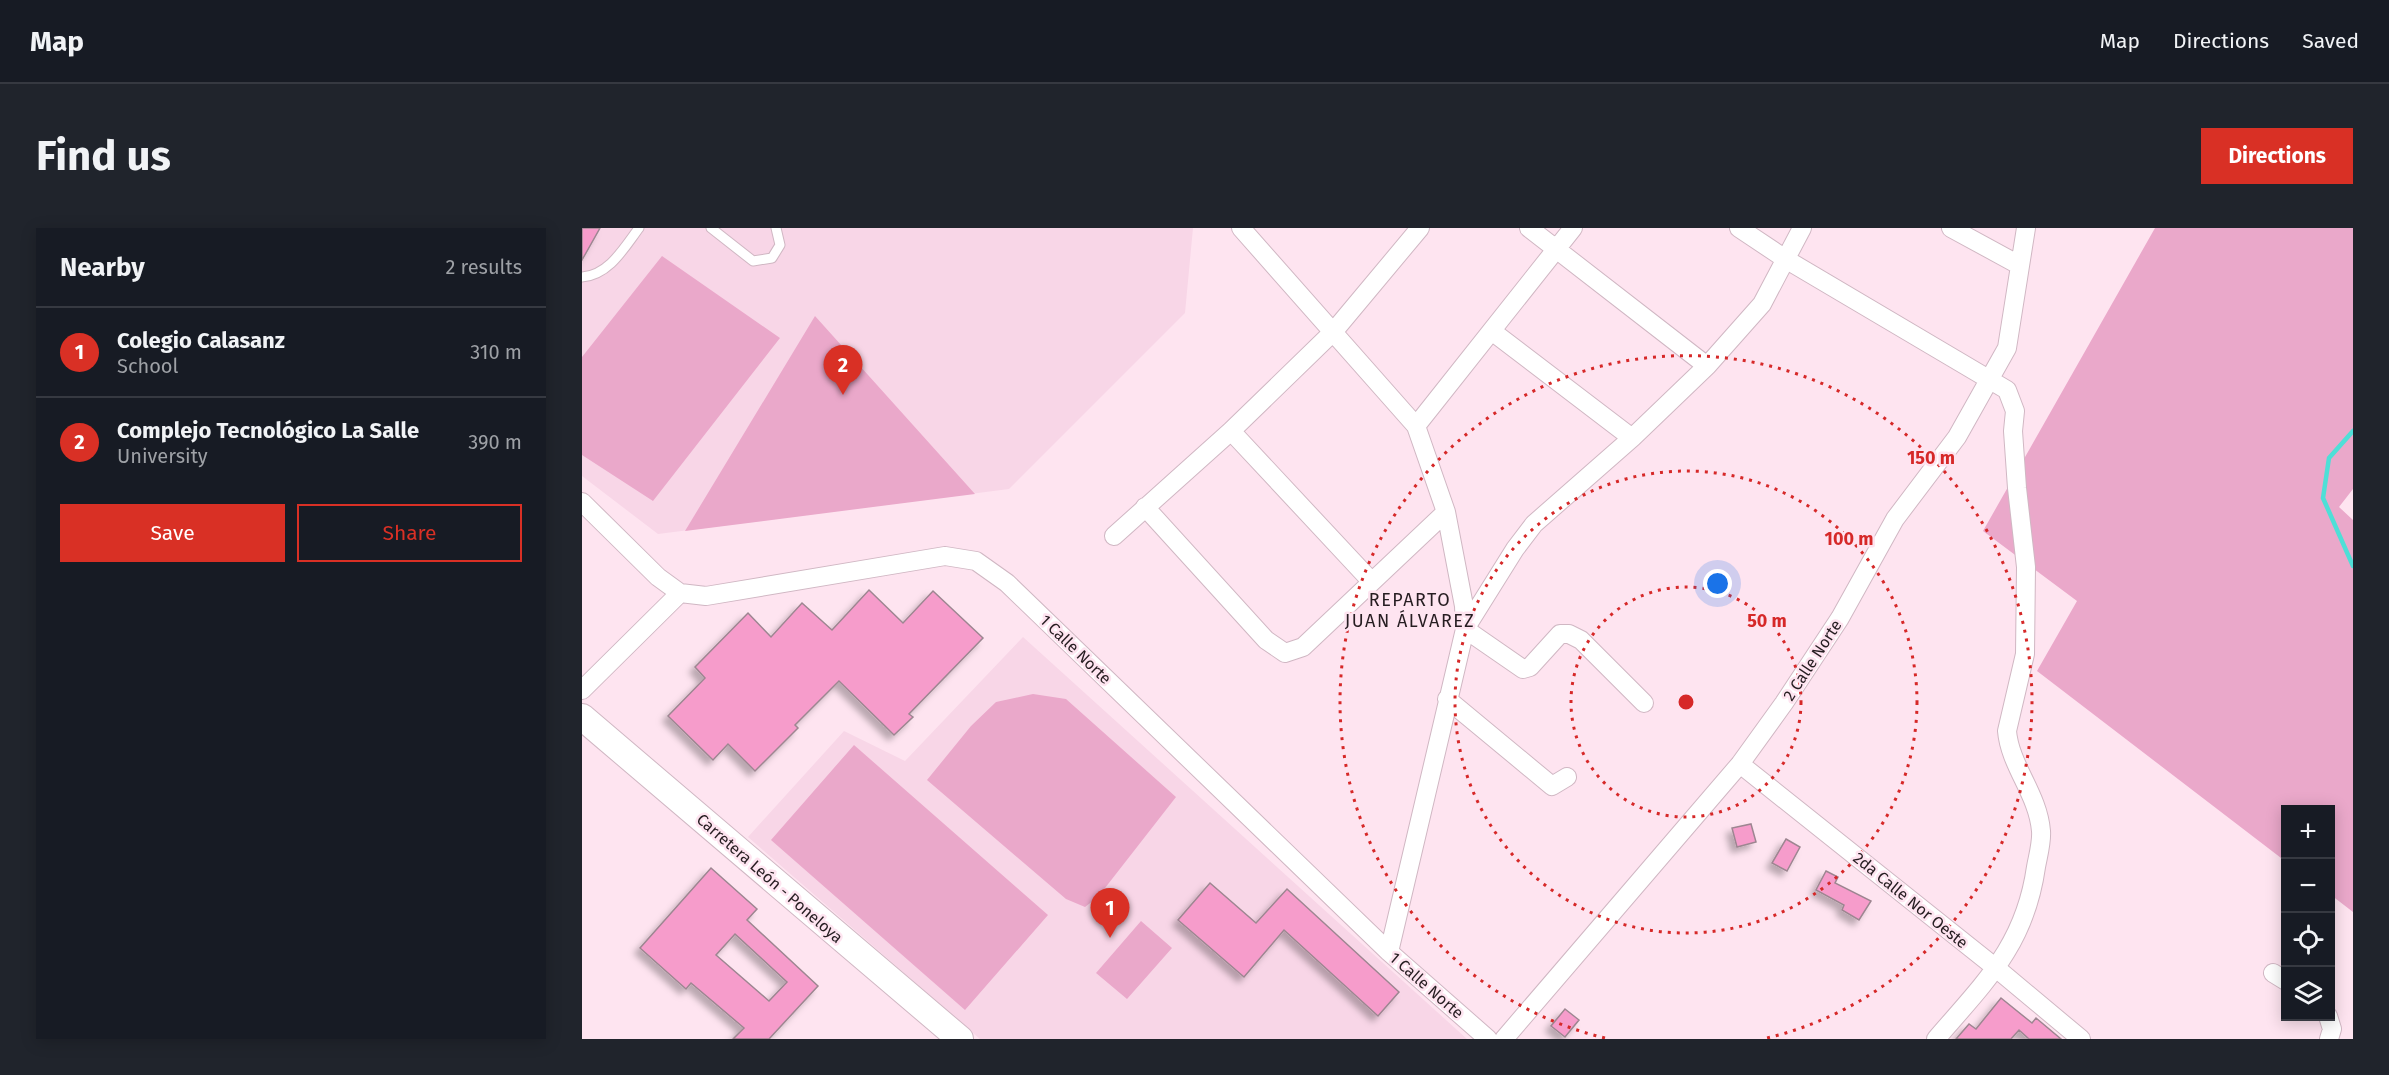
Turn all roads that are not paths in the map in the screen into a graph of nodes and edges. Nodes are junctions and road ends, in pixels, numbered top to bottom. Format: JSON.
{"nodes":[{"id":1,"x":639,"y":228,"type":"edge"},
{"id":2,"x":711,"y":228,"type":"edge"},
{"id":3,"x":776,"y":228,"type":"edge"},
{"id":4,"x":1241,"y":228,"type":"edge"},
{"id":5,"x":1529,"y":228,"type":"edge"},
{"id":6,"x":1573,"y":228,"type":"edge"},
{"id":7,"x":1740,"y":228,"type":"edge"},
{"id":8,"x":1802,"y":228,"type":"edge"},
{"id":9,"x":1951,"y":228,"type":"edge"},
{"id":10,"x":2026,"y":228,"type":"edge"},
{"id":11,"x":1411,"y":232,"type":"edge"},
{"id":12,"x":1557,"y":250,"type":"junction"},
{"id":13,"x":1787,"y":260,"type":"junction"},
{"id":14,"x":2019,"y":265,"type":"junction"},
{"id":15,"x":582,"y":277,"type":"edge"},
{"id":16,"x":1334,"y":331,"type":"junction"},
{"id":17,"x":1493,"y":332,"type":"junction"},
{"id":18,"x":1707,"y":366,"type":"junction"},
{"id":19,"x":1990,"y":382,"type":"junction"},
{"id":20,"x":1416,"y":426,"type":"junction"},
{"id":21,"x":1231,"y":431,"type":"junction"},
{"id":22,"x":1632,"y":438,"type":"junction"},
{"id":23,"x":582,"y":502,"type":"edge"},
{"id":24,"x":1145,"y":507,"type":"junction"},
{"id":25,"x":1446,"y":512,"type":"junction"},
{"id":26,"x":1114,"y":536,"type":"dead end"},
{"id":27,"x":1371,"y":581,"type":"junction"},
{"id":28,"x":680,"y":593,"type":"junction"},
{"id":29,"x":1465,"y":629,"type":"junction"},
{"id":30,"x":582,"y":690,"type":"edge"},
{"id":31,"x":1447,"y":699,"type":"junction"},
{"id":32,"x":1644,"y":703,"type":"dead end"},
{"id":33,"x":582,"y":717,"type":"edge"},
{"id":34,"x":1740,"y":764,"type":"junction"},
{"id":35,"x":1567,"y":777,"type":"dead end"},
{"id":36,"x":1389,"y":952,"type":"junction"},
{"id":37,"x":1996,"y":968,"type":"junction"},
{"id":38,"x":2329,"y":1021,"type":"edge"},
{"id":39,"x":960,"y":1039,"type":"edge"},
{"id":40,"x":1488,"y":1039,"type":"edge"},
{"id":41,"x":1504,"y":1039,"type":"edge"},
{"id":42,"x":1936,"y":1039,"type":"edge"},
{"id":43,"x":2081,"y":1039,"type":"edge"},
{"id":44,"x":2329,"y":1039,"type":"edge"}],
"edges":[{"from":1,"to":15,"type":"lane"},
{"from":2,"to":3,"type":"lane"},
{"from":4,"to":16,"type":"street"},
{"from":5,"to":12,"type":"street"},
{"from":6,"to":12,"type":"street"},
{"from":7,"to":13,"type":"street"},
{"from":8,"to":13,"type":"street"},
{"from":9,"to":14,"type":"street"},
{"from":10,"to":14,"type":"street","name":"2 Calle Norte"},
{"from":11,"to":16,"type":"street"},
{"from":12,"to":17,"type":"street"},
{"from":12,"to":18,"type":"street"},
{"from":13,"to":18,"type":"street"},
{"from":13,"to":19,"type":"street"},
{"from":14,"to":19,"type":"street","name":"2 Calle Norte"},
{"from":16,"to":20,"type":"street"},
{"from":16,"to":21,"type":"street"},
{"from":17,"to":20,"type":"street"},
{"from":17,"to":22,"type":"street"},
{"from":18,"to":22,"type":"street"},
{"from":19,"to":34,"type":"street","name":"2 Calle Norte"},
{"from":19,"to":37,"type":"street"},
{"from":20,"to":25,"type":"street"},
{"from":21,"to":24,"type":"street"},
{"from":21,"to":27,"type":"street"},
{"from":22,"to":29,"type":"street"},
{"from":23,"to":28,"type":"street"},
{"from":24,"to":26,"type":"street"},
{"from":24,"to":27,"type":"street"},
{"from":25,"to":27,"type":"street"},
{"from":25,"to":29,"type":"street"},
{"from":28,"to":30,"type":"street"},
{"from":28,"to":36,"type":"street","name":"1 Calle Norte"},
{"from":29,"to":31,"type":"street"},
{"from":29,"to":32,"type":"street"},
{"from":31,"to":35,"type":"street"},
{"from":31,"to":36,"type":"street"},
{"from":33,"to":39,"type":"main road","name":"Carretera León - Poneloya"},
{"from":34,"to":37,"type":"street","name":"2da Calle Nor Oeste"},
{"from":34,"to":41,"type":"street","name":"2 Calle Norte"},
{"from":36,"to":40,"type":"street","name":"1 Calle Norte"},
{"from":37,"to":42,"type":"street"},
{"from":37,"to":43,"type":"street","name":"2da Calle Nor Oeste"},
{"from":38,"to":44,"type":"street"}]}
